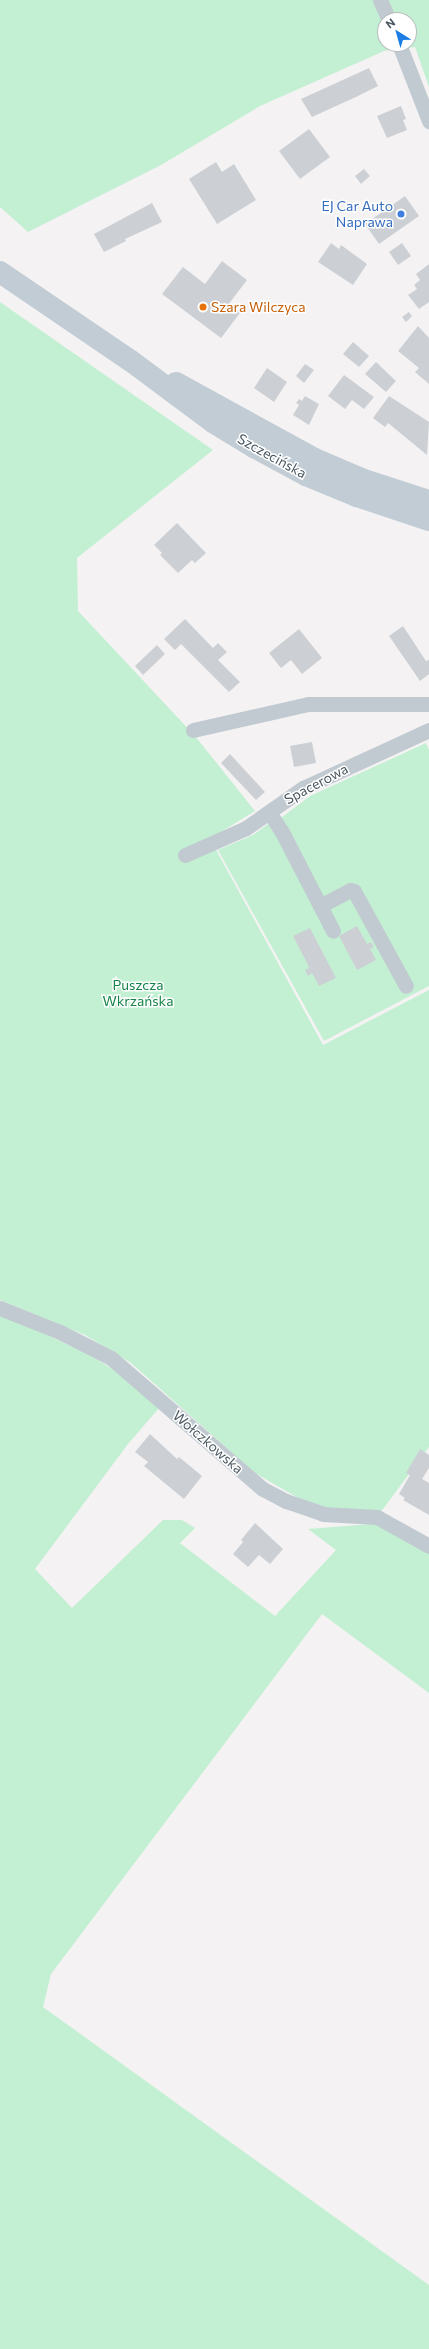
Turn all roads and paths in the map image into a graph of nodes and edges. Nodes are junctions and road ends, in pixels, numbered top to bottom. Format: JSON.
{"nodes":[{"id":1,"x":380,"y":0,"type":"edge"},
{"id":2,"x":385,"y":12,"type":"edge"},
{"id":3,"x":402,"y":52,"type":"edge"},
{"id":4,"x":429,"y":121,"type":"edge"},
{"id":5,"x":0,"y":272,"type":"edge"},
{"id":6,"x":131,"y":361,"type":"junction"},
{"id":7,"x":429,"y":501,"type":"edge"},
{"id":8,"x":429,"y":520,"type":"edge"},
{"id":9,"x":429,"y":704,"type":"edge"},
{"id":10,"x":193,"y":730,"type":"dead end"},
{"id":11,"x":429,"y":730,"type":"edge"},
{"id":12,"x":269,"y":812,"type":"junction"},
{"id":13,"x":185,"y":855,"type":"dead end"},
{"id":14,"x":320,"y":906,"type":"junction"},
{"id":15,"x":333,"y":931,"type":"dead end"},
{"id":16,"x":406,"y":986,"type":"dead end"},
{"id":17,"x":0,"y":1308,"type":"edge"},
{"id":18,"x":429,"y":1546,"type":"edge"}],
"edges":[{"from":1,"to":2,"type":"street"},
{"from":3,"to":4,"type":"street"},
{"from":5,"to":6,"type":"main road","name":"Szczecińska"},
{"from":6,"to":7,"type":"main road","name":"Szczecińska"},
{"from":6,"to":8,"type":"main road","name":"Szczecińska"},
{"from":9,"to":10,"type":"street"},
{"from":11,"to":12,"type":"street","name":"Spacerowa"},
{"from":12,"to":13,"type":"street","name":"Spacerowa"},
{"from":12,"to":14,"type":"street"},
{"from":14,"to":15,"type":"street"},
{"from":14,"to":16,"type":"street"},
{"from":17,"to":18,"type":"street","name":"Wołczkowska"}]}
